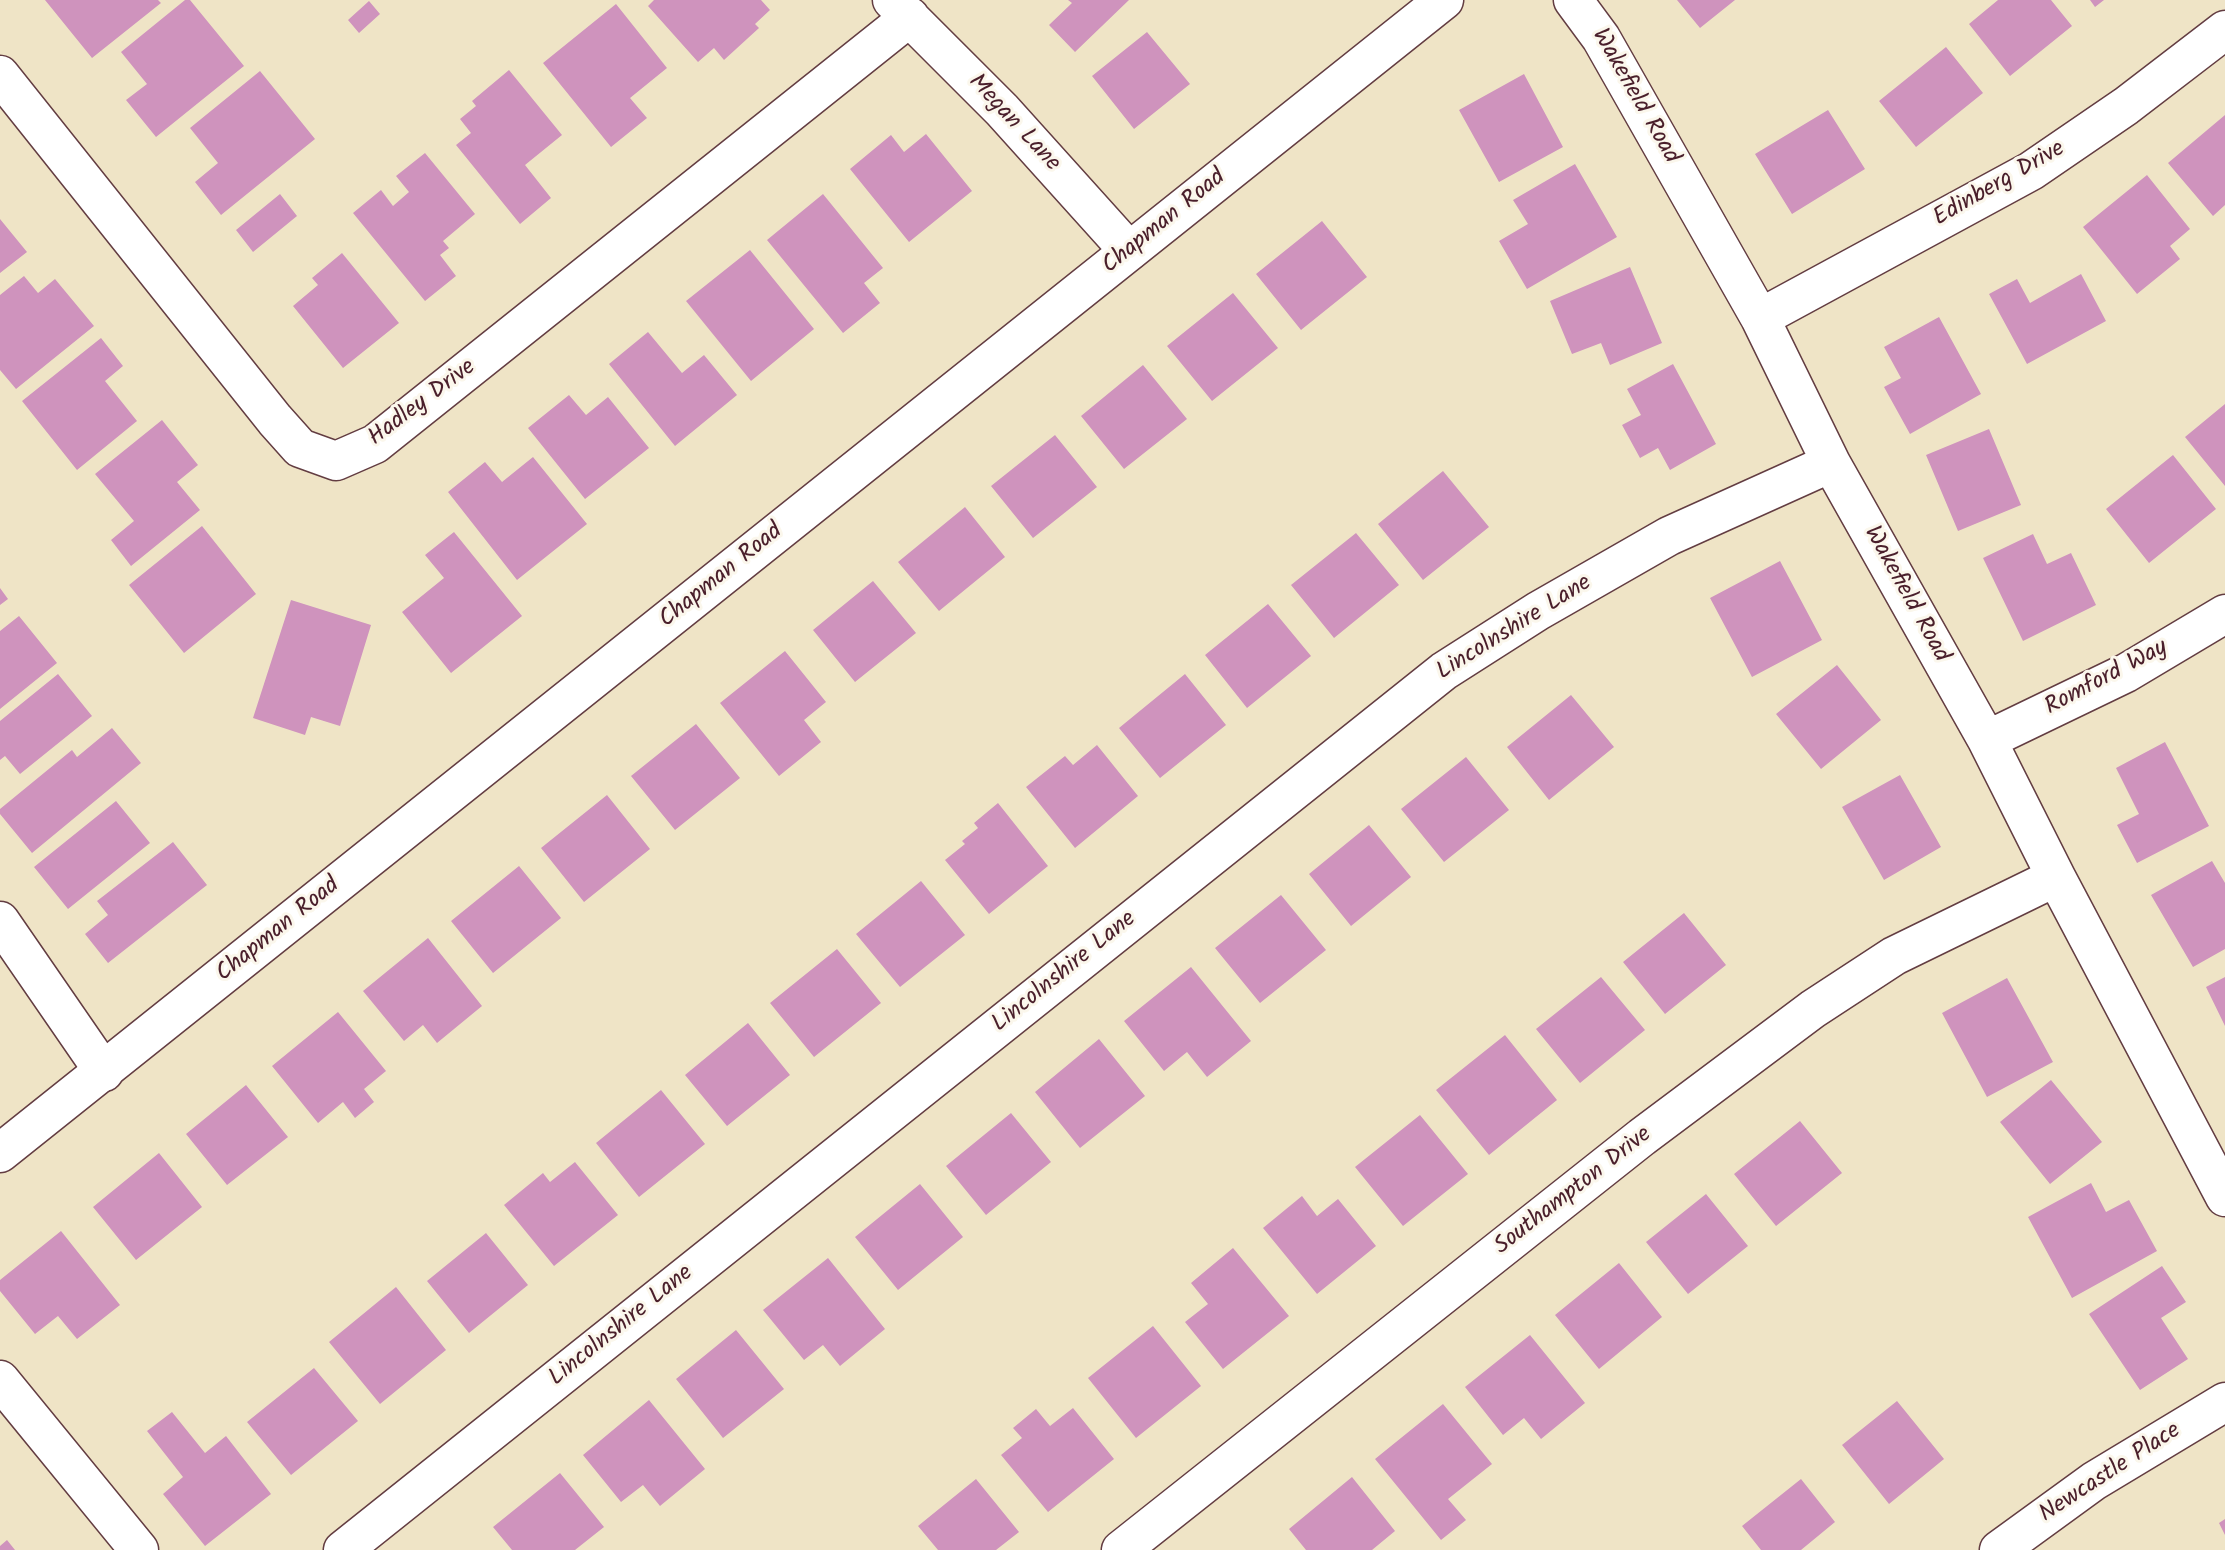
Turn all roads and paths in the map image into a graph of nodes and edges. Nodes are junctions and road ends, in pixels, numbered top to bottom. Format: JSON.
{"nodes":[{"id":1,"x":1444,"y":0,"type":"edge"},
{"id":2,"x":1573,"y":0,"type":"edge"},
{"id":3,"x":901,"y":8,"type":"edge"},
{"id":4,"x":2225,"y":30,"type":"edge"},
{"id":5,"x":0,"y":75,"type":"edge"},
{"id":6,"x":1129,"y":251,"type":"junction"},
{"id":7,"x":1760,"y":318,"type":"junction"},
{"id":8,"x":1831,"y":463,"type":"junction"},
{"id":9,"x":2225,"y":614,"type":"edge"},
{"id":10,"x":1987,"y":740,"type":"junction"},
{"id":11,"x":2056,"y":877,"type":"junction"},
{"id":12,"x":0,"y":920,"type":"edge"},
{"id":13,"x":104,"y":1072,"type":"junction"},
{"id":14,"x":0,"y":1153,"type":"edge"},
{"id":15,"x":2225,"y":1197,"type":"edge"},
{"id":16,"x":0,"y":1380,"type":"edge"},
{"id":17,"x":2225,"y":1402,"type":"edge"},
{"id":18,"x":139,"y":1550,"type":"edge"},
{"id":19,"x":343,"y":1550,"type":"edge"},
{"id":20,"x":1121,"y":1550,"type":"edge"},
{"id":21,"x":1999,"y":1550,"type":"edge"}],
"edges":[{"from":1,"to":6,"type":"street","name":"Chapman Road"},
{"from":2,"to":7,"type":"street","name":"Wakefield Road"},
{"from":3,"to":5,"type":"street","name":"Hadley Drive"},
{"from":3,"to":6,"type":"street","name":"Megan Lane"},
{"from":4,"to":7,"type":"street","name":"Edinberg Drive"},
{"from":6,"to":13,"type":"street","name":"Chapman Road"},
{"from":7,"to":8,"type":"street","name":"Wakefield Road"},
{"from":8,"to":10,"type":"street","name":"Wakefield Road"},
{"from":8,"to":19,"type":"street","name":"Lincolnshire Lane"},
{"from":9,"to":10,"type":"street","name":"Romford Way"},
{"from":10,"to":11,"type":"street","name":"Wakefield Road"},
{"from":11,"to":15,"type":"street","name":"Wakefield Road"},
{"from":11,"to":20,"type":"street","name":"Southampton Drive"},
{"from":12,"to":13,"type":"street"},
{"from":13,"to":14,"type":"street","name":"Chapman Road"},
{"from":16,"to":18,"type":"street"},
{"from":17,"to":21,"type":"street","name":"Newcastle Place"}]}
